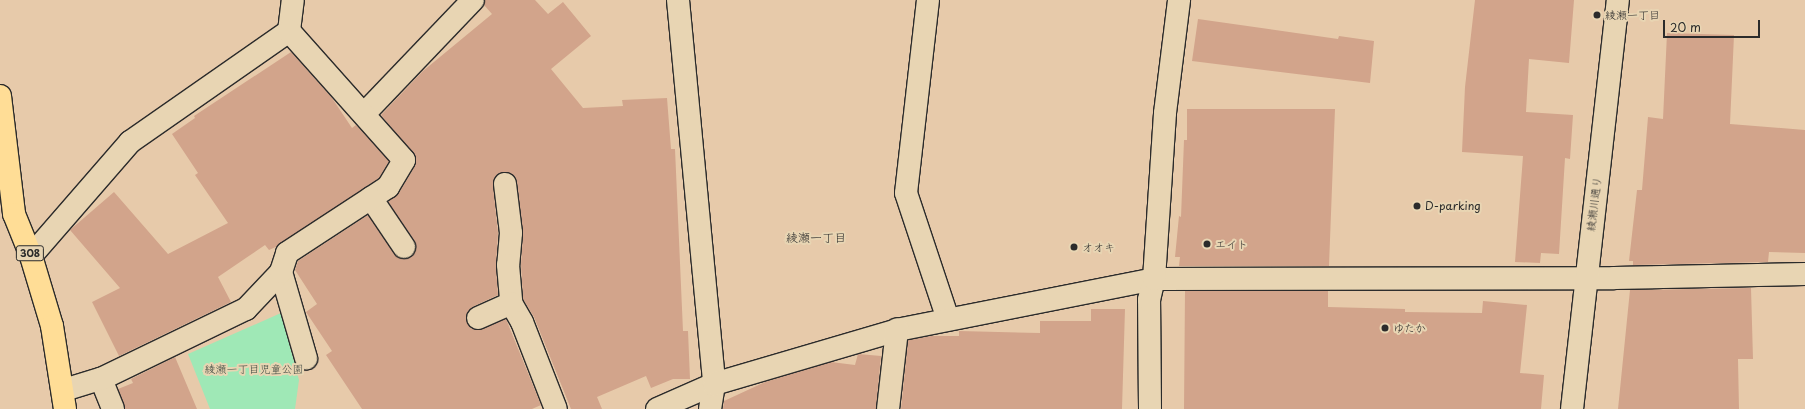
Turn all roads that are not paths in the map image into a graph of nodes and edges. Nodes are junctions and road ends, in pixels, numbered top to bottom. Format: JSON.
{"nodes":[{"id":1,"x":293,"y":0,"type":"edge"},
{"id":2,"x":473,"y":0,"type":"edge"},
{"id":3,"x":678,"y":0,"type":"edge"},
{"id":4,"x":928,"y":0,"type":"edge"},
{"id":5,"x":1179,"y":0,"type":"edge"},
{"id":6,"x":1618,"y":0,"type":"edge"},
{"id":7,"x":289,"y":31,"type":"junction"},
{"id":8,"x":0,"y":96,"type":"edge"},
{"id":9,"x":365,"y":114,"type":"junction"},
{"id":10,"x":505,"y":184,"type":"dead end"},
{"id":11,"x":372,"y":198,"type":"junction"},
{"id":12,"x":404,"y":247,"type":"dead end"},
{"id":13,"x":31,"y":256,"type":"junction"},
{"id":14,"x":281,"y":272,"type":"junction"},
{"id":15,"x":1805,"y":274,"type":"edge"},
{"id":16,"x":1586,"y":278,"type":"junction"},
{"id":17,"x":1154,"y":279,"type":"junction"},
{"id":18,"x":511,"y":303,"type":"junction"},
{"id":19,"x":478,"y":318,"type":"dead end"},
{"id":20,"x":948,"y":319,"type":"junction"},
{"id":21,"x":897,"y":330,"type":"junction"},
{"id":22,"x":306,"y":358,"type":"dead end"},
{"id":23,"x":101,"y":379,"type":"junction"},
{"id":24,"x":714,"y":384,"type":"junction"},
{"id":25,"x":64,"y":399,"type":"edge"},
{"id":26,"x":113,"y":409,"type":"edge"},
{"id":27,"x":556,"y":409,"type":"edge"},
{"id":28,"x":657,"y":409,"type":"edge"},
{"id":29,"x":710,"y":409,"type":"edge"},
{"id":30,"x":888,"y":409,"type":"edge"},
{"id":31,"x":1150,"y":409,"type":"edge"},
{"id":32,"x":1572,"y":409,"type":"edge"}],
"edges":[{"from":1,"to":7,"type":"street"},
{"from":2,"to":9,"type":"street"},
{"from":3,"to":24,"type":"street"},
{"from":4,"to":20,"type":"street"},
{"from":5,"to":17,"type":"street"},
{"from":6,"to":16,"type":"street","name":"綾瀬川通り"},
{"from":7,"to":9,"type":"street"},
{"from":7,"to":13,"type":"street"},
{"from":8,"to":13,"type":"main road","number":"308"},
{"from":9,"to":11,"type":"street"},
{"from":10,"to":18,"type":"street"},
{"from":11,"to":12,"type":"street"},
{"from":11,"to":14,"type":"street"},
{"from":13,"to":25,"type":"main road","number":"308"},
{"from":14,"to":22,"type":"street"},
{"from":14,"to":23,"type":"street"},
{"from":15,"to":16,"type":"street"},
{"from":16,"to":17,"type":"street"},
{"from":16,"to":32,"type":"street","name":"綾瀬川通り"},
{"from":17,"to":20,"type":"street"},
{"from":17,"to":31,"type":"street"},
{"from":18,"to":19,"type":"street"},
{"from":18,"to":27,"type":"street"},
{"from":20,"to":21,"type":"street"},
{"from":21,"to":24,"type":"street"},
{"from":21,"to":30,"type":"street"},
{"from":23,"to":25,"type":"street"},
{"from":23,"to":26,"type":"street"},
{"from":24,"to":28,"type":"street"},
{"from":24,"to":29,"type":"street"}]}
